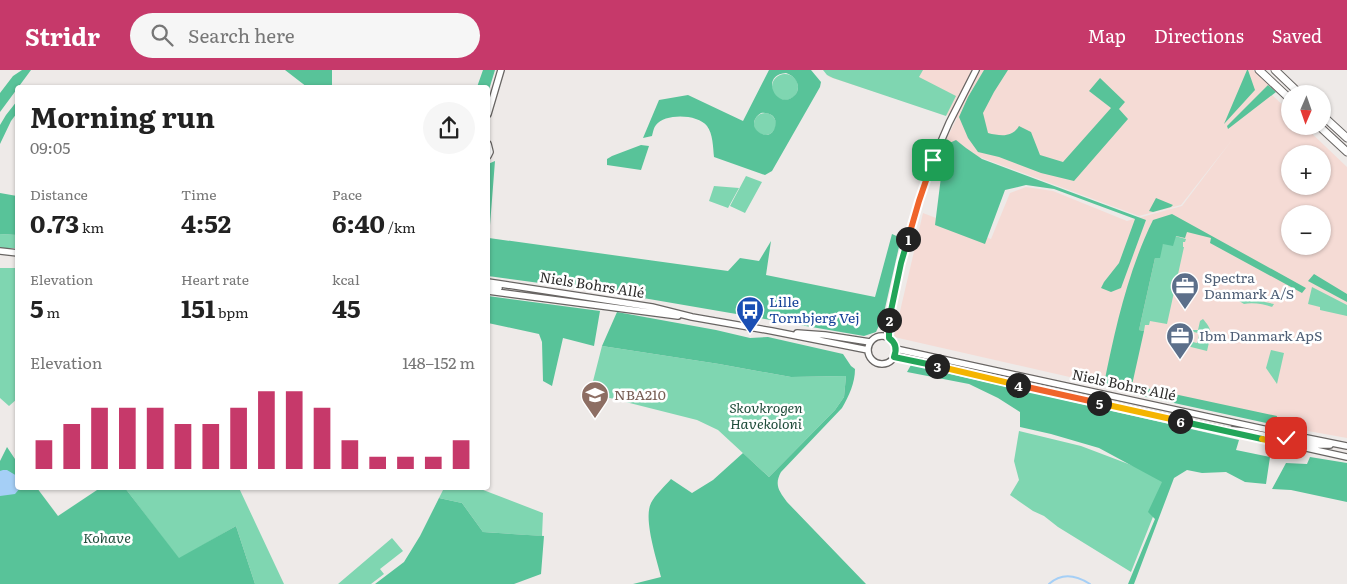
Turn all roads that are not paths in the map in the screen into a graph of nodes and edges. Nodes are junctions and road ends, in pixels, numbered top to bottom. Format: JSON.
{"nodes":[{"id":1,"x":501,"y":70,"type":"edge"},
{"id":2,"x":976,"y":70,"type":"edge"},
{"id":3,"x":1259,"y":70,"type":"edge"},
{"id":4,"x":1275,"y":70,"type":"edge"},
{"id":5,"x":1291,"y":85,"type":"edge"},
{"id":6,"x":1281,"y":91,"type":"edge"},
{"id":7,"x":490,"y":107,"type":"edge"},
{"id":8,"x":1331,"y":123,"type":"edge"},
{"id":9,"x":1329,"y":135,"type":"edge"},
{"id":10,"x":1347,"y":138,"type":"edge"},
{"id":11,"x":1347,"y":152,"type":"edge"},
{"id":12,"x":0,"y":251,"type":"edge"},
{"id":13,"x":15,"y":253,"type":"edge"},
{"id":14,"x":15,"y":254,"type":"edge"},
{"id":15,"x":0,"y":256,"type":"edge"},
{"id":16,"x":490,"y":282,"type":"edge"},
{"id":17,"x":490,"y":286,"type":"edge"},
{"id":18,"x":518,"y":286,"type":"junction"},
{"id":19,"x":490,"y":291,"type":"edge"},
{"id":20,"x":692,"y":317,"type":"junction"},
{"id":21,"x":888,"y":323,"type":"junction"},
{"id":22,"x":772,"y":331,"type":"junction"},
{"id":23,"x":881,"y":336,"type":"junction"},
{"id":24,"x":889,"y":338,"type":"junction"},
{"id":25,"x":870,"y":342,"type":"junction"},
{"id":26,"x":896,"y":348,"type":"junction"},
{"id":27,"x":868,"y":350,"type":"junction"},
{"id":28,"x":894,"y":357,"type":"junction"},
{"id":29,"x":1214,"y":428,"type":"junction"},
{"id":30,"x":1287,"y":434,"type":"junction"},
{"id":31,"x":1276,"y":442,"type":"junction"},
{"id":32,"x":1347,"y":446,"type":"edge"},
{"id":33,"x":1347,"y":457,"type":"edge"}],
"edges":[{"from":1,"to":7,"type":"street"},
{"from":2,"to":21,"type":"street"},
{"from":3,"to":6,"type":"main road"},
{"from":4,"to":5,"type":"main road"},
{"from":8,"to":10,"type":"main road"},
{"from":9,"to":11,"type":"main road"},
{"from":12,"to":13,"type":"street"},
{"from":14,"to":15,"type":"street"},
{"from":16,"to":18,"type":"street","name":"Niels Bohrs Allé"},
{"from":17,"to":18,"type":"street"},
{"from":18,"to":20,"type":"street","name":"Niels Bohrs Allé"},
{"from":19,"to":20,"type":"street","name":"Niels Bohrs Allé"},
{"from":20,"to":22,"type":"street","name":"Niels Bohrs Allé"},
{"from":21,"to":23,"type":"street"},
{"from":21,"to":24,"type":"street"},
{"from":22,"to":25,"type":"street","name":"Niels Bohrs Allé"},
{"from":22,"to":27,"type":"street","name":"Niels Bohrs Allé"},
{"from":23,"to":24,"type":"street"},
{"from":23,"to":25,"type":"street"},
{"from":24,"to":26,"type":"street"},
{"from":25,"to":27,"type":"street"},
{"from":26,"to":28,"type":"street"},
{"from":26,"to":30,"type":"street","name":"Niels Bohrs Allé"},
{"from":27,"to":28,"type":"street"},
{"from":28,"to":29,"type":"street","name":"Niels Bohrs Allé"},
{"from":29,"to":30,"type":"street"},
{"from":29,"to":31,"type":"street","name":"Niels Bohrs Allé"},
{"from":30,"to":32,"type":"street","name":"Niels Bohrs Allé"},
{"from":31,"to":32,"type":"street"},
{"from":31,"to":33,"type":"street","name":"Niels Bohrs Allé"}]}
